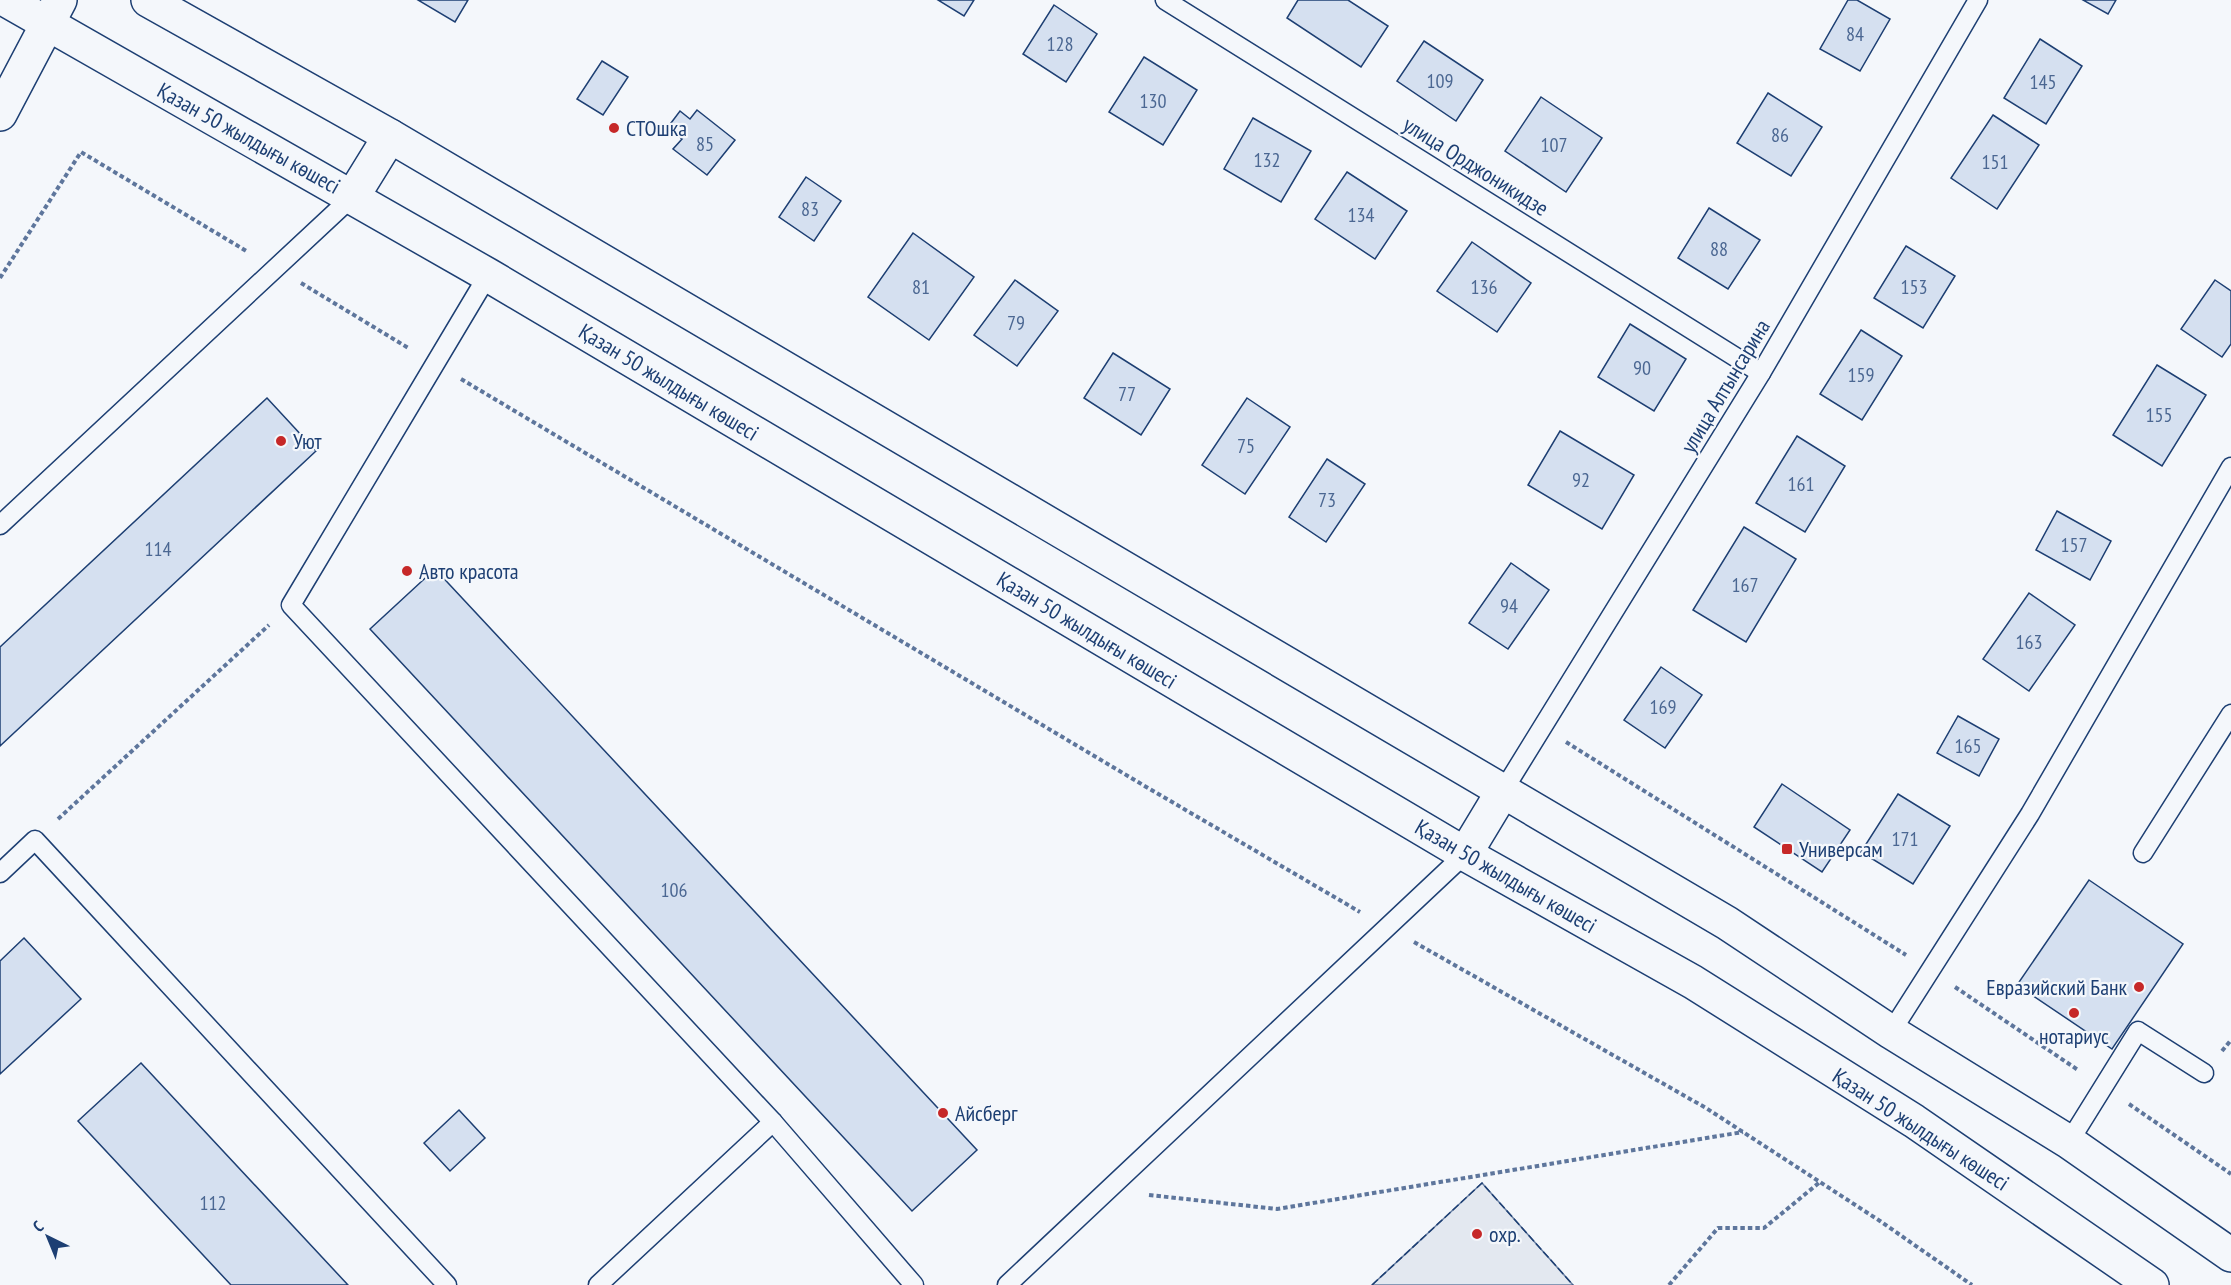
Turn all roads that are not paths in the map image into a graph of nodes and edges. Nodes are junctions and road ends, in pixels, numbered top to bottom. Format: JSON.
{"nodes":[{"id":1,"x":6,"y":0,"type":"edge"},
{"id":2,"x":148,"y":0,"type":"edge"},
{"id":3,"x":1165,"y":0,"type":"edge"},
{"id":4,"x":1978,"y":0,"type":"edge"},
{"id":5,"x":53,"y":13,"type":"edge"},
{"id":6,"x":0,"y":114,"type":"edge"},
{"id":7,"x":390,"y":136,"type":"junction"},
{"id":8,"x":353,"y":196,"type":"junction"},
{"id":9,"x":488,"y":275,"type":"junction"},
{"id":10,"x":1761,"y":373,"type":"junction"},
{"id":11,"x":2231,"y":467,"type":"edge"},
{"id":12,"x":0,"y":525,"type":"edge"},
{"id":13,"x":2231,"y":714,"type":"edge"},
{"id":14,"x":1503,"y":791,"type":"junction"},
{"id":15,"x":2143,"y":853,"type":"dead end"},
{"id":16,"x":1465,"y":854,"type":"junction"},
{"id":17,"x":0,"y":873,"type":"edge"},
{"id":18,"x":1892,"y":1032,"type":"junction"},
{"id":19,"x":2204,"y":1073,"type":"dead end"},
{"id":20,"x":773,"y":1122,"type":"junction"},
{"id":21,"x":2068,"y":1142,"type":"junction"},
{"id":22,"x":2231,"y":1255,"type":"edge"},
{"id":23,"x":447,"y":1285,"type":"edge"},
{"id":24,"x":598,"y":1285,"type":"edge"},
{"id":25,"x":914,"y":1285,"type":"edge"},
{"id":26,"x":1006,"y":1285,"type":"edge"},
{"id":27,"x":2152,"y":1285,"type":"edge"}],
"edges":[{"from":1,"to":5,"type":"street","name":"Қазан 50 жылдығы көшесі"},
{"from":2,"to":7,"type":"street"},
{"from":3,"to":10,"type":"lane","name":"улица Орджоникидзе"},
{"from":4,"to":10,"type":"lane","name":"улица Алтынсарина"},
{"from":5,"to":6,"type":"street"},
{"from":5,"to":8,"type":"street","name":"Қазан 50 жылдығы көшесі"},
{"from":7,"to":8,"type":"street"},
{"from":7,"to":14,"type":"street"},
{"from":8,"to":9,"type":"street","name":"Қазан 50 жылдығы көшесі"},
{"from":8,"to":12,"type":"lane"},
{"from":9,"to":16,"type":"street","name":"Қазан 50 жылдығы көшесі"},
{"from":9,"to":20,"type":"lane"},
{"from":10,"to":14,"type":"lane","name":"улица Алтынсарина"},
{"from":11,"to":18,"type":"lane"},
{"from":13,"to":15,"type":"lane"},
{"from":14,"to":16,"type":"street"},
{"from":14,"to":18,"type":"street"},
{"from":16,"to":26,"type":"lane"},
{"from":16,"to":27,"type":"street","name":"Қазан 50 жылдығы көшесі"},
{"from":17,"to":23,"type":"lane"},
{"from":18,"to":21,"type":"street"},
{"from":19,"to":21,"type":"lane"},
{"from":20,"to":24,"type":"lane"},
{"from":20,"to":25,"type":"lane"},
{"from":21,"to":22,"type":"street"}]}
